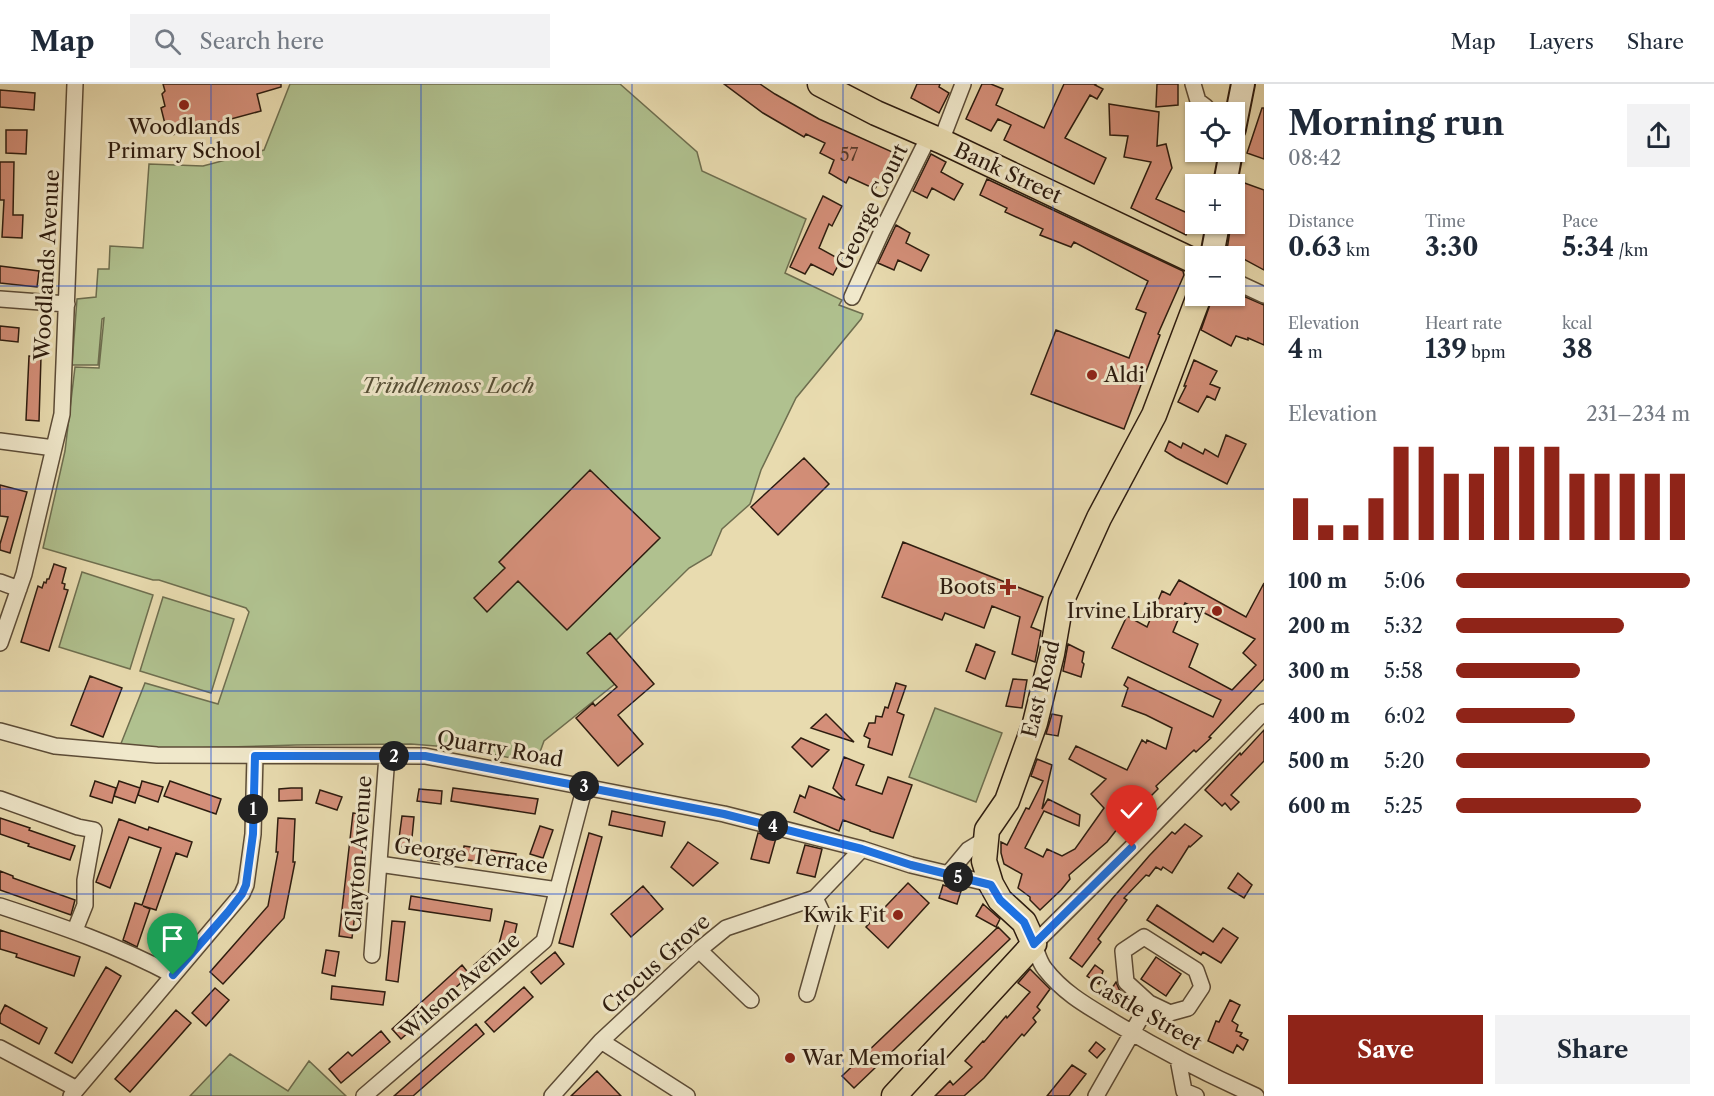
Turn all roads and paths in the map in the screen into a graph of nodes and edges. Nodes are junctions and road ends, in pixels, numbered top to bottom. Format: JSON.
{"nodes":[{"id":1,"x":75,"y":84,"type":"edge"},
{"id":2,"x":820,"y":84,"type":"edge"},
{"id":3,"x":963,"y":84,"type":"edge"},
{"id":4,"x":1193,"y":84,"type":"edge"},
{"id":5,"x":1243,"y":84,"type":"edge"},
{"id":6,"x":1199,"y":102,"type":"edge"},
{"id":7,"x":1239,"y":102,"type":"edge"},
{"id":8,"x":935,"y":139,"type":"junction"},
{"id":9,"x":1185,"y":257,"type":"edge"},
{"id":10,"x":1245,"y":286,"type":"edge"},
{"id":11,"x":1264,"y":295,"type":"edge"},
{"id":12,"x":852,"y":297,"type":"dead end"},
{"id":13,"x":0,"y":299,"type":"edge"},
{"id":14,"x":67,"y":304,"type":"junction"},
{"id":15,"x":1195,"y":306,"type":"edge"},
{"id":16,"x":0,"y":441,"type":"edge"},
{"id":17,"x":54,"y":448,"type":"junction"},
{"id":18,"x":0,"y":582,"type":"edge"},
{"id":19,"x":19,"y":589,"type":"junction"},
{"id":20,"x":0,"y":643,"type":"edge"},
{"id":21,"x":1264,"y":712,"type":"edge"},
{"id":22,"x":0,"y":731,"type":"edge"},
{"id":23,"x":255,"y":756,"type":"junction"},
{"id":24,"x":387,"y":756,"type":"junction"},
{"id":25,"x":585,"y":786,"type":"junction"},
{"id":26,"x":0,"y":799,"type":"edge"},
{"id":27,"x":986,"y":839,"type":"junction"},
{"id":28,"x":862,"y":849,"type":"junction"},
{"id":29,"x":379,"y":864,"type":"junction"},
{"id":30,"x":948,"y":874,"type":"junction"},
{"id":31,"x":991,"y":885,"type":"junction"},
{"id":32,"x":558,"y":890,"type":"junction"},
{"id":33,"x":815,"y":898,"type":"junction"},
{"id":34,"x":0,"y":906,"type":"edge"},
{"id":35,"x":75,"y":930,"type":"junction"},
{"id":36,"x":1034,"y":944,"type":"junction"},
{"id":37,"x":699,"y":950,"type":"junction"},
{"id":38,"x":372,"y":955,"type":"dead end"},
{"id":39,"x":173,"y":975,"type":"junction"},
{"id":40,"x":807,"y":994,"type":"dead end"},
{"id":41,"x":751,"y":1000,"type":"dead end"},
{"id":42,"x":1149,"y":1003,"type":"junction"},
{"id":43,"x":1132,"y":1034,"type":"junction"},
{"id":44,"x":601,"y":1041,"type":"junction"},
{"id":45,"x":0,"y":1048,"type":"edge"},
{"id":46,"x":1178,"y":1059,"type":"junction"},
{"id":47,"x":74,"y":1092,"type":"edge"},
{"id":48,"x":363,"y":1096,"type":"edge"},
{"id":49,"x":552,"y":1096,"type":"edge"},
{"id":50,"x":687,"y":1096,"type":"edge"},
{"id":51,"x":894,"y":1096,"type":"edge"},
{"id":52,"x":1096,"y":1096,"type":"edge"},
{"id":53,"x":1196,"y":1096,"type":"edge"},
{"id":54,"x":1256,"y":1096,"type":"edge"}],
"edges":[{"from":1,"to":14,"type":"street","name":"Woodlands Avenue"},
{"from":2,"to":8,"type":"main road","name":"Bank Street"},
{"from":3,"to":8,"type":"street","name":"George Court"},
{"from":4,"to":6,"type":"street"},
{"from":5,"to":7,"type":"main road"},
{"from":8,"to":9,"type":"main road","name":"Bank Street"},
{"from":8,"to":12,"type":"street","name":"George Court"},
{"from":10,"to":11,"type":"street"},
{"from":13,"to":14,"type":"street"},
{"from":14,"to":17,"type":"street","name":"Woodlands Avenue"},
{"from":15,"to":27,"type":"main road","name":"East Road"},
{"from":16,"to":17,"type":"street"},
{"from":17,"to":19,"type":"street","name":"Woodlands Avenue"},
{"from":18,"to":19,"type":"street"},
{"from":19,"to":20,"type":"street","name":"Woodlands Avenue"},
{"from":21,"to":36,"type":"street"},
{"from":22,"to":23,"type":"street","name":"Quarry Road"},
{"from":23,"to":24,"type":"street","name":"Quarry Road"},
{"from":23,"to":39,"type":"street"},
{"from":24,"to":25,"type":"street","name":"Quarry Road"},
{"from":24,"to":29,"type":"street","name":"Clayton Avenue"},
{"from":25,"to":28,"type":"street","name":"Quarry Road"},
{"from":25,"to":32,"type":"street","name":"Wilson Avenue"},
{"from":26,"to":35,"type":"street"},
{"from":27,"to":30,"type":"street"},
{"from":27,"to":31,"type":"main road","name":"East Road"},
{"from":28,"to":30,"type":"street","name":"Quarry Road"},
{"from":28,"to":33,"type":"street","name":"Crocus Grove"},
{"from":29,"to":32,"type":"street","name":"George Terrace"},
{"from":29,"to":38,"type":"street","name":"Clayton Avenue"},
{"from":30,"to":31,"type":"street","name":"Quarry Road"},
{"from":31,"to":36,"type":"main road","name":"East Road"},
{"from":32,"to":48,"type":"street","name":"Wilson Avenue"},
{"from":33,"to":37,"type":"street","name":"Crocus Grove"},
{"from":33,"to":40,"type":"street"},
{"from":34,"to":35,"type":"street"},
{"from":35,"to":39,"type":"street"},
{"from":36,"to":43,"type":"street","name":"Castle Street"},
{"from":36,"to":51,"type":"main road"},
{"from":37,"to":41,"type":"street"},
{"from":37,"to":44,"type":"street","name":"Crocus Grove"},
{"from":39,"to":47,"type":"street"},
{"from":42,"to":42,"type":"street"},
{"from":42,"to":43,"type":"street"},
{"from":43,"to":46,"type":"street","name":"Castle Street"},
{"from":43,"to":52,"type":"street"},
{"from":44,"to":49,"type":"street","name":"Crocus Grove"},
{"from":44,"to":50,"type":"street"},
{"from":45,"to":47,"type":"street"},
{"from":46,"to":53,"type":"street"},
{"from":46,"to":54,"type":"street","name":"Castle Street"}]}
